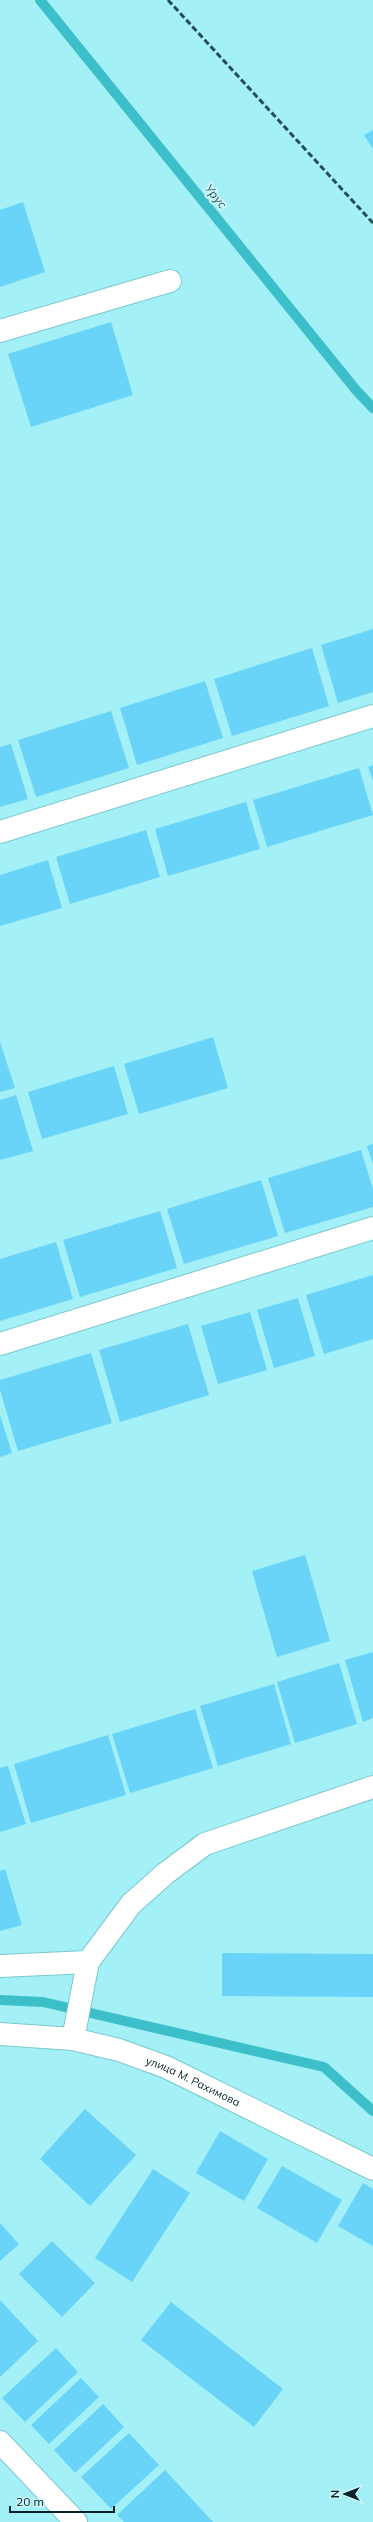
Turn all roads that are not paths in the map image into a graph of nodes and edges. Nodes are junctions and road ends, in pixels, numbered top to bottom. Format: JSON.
{"nodes":[{"id":1,"x":170,"y":281,"type":"dead end"},
{"id":2,"x":0,"y":331,"type":"edge"},
{"id":3,"x":373,"y":716,"type":"edge"},
{"id":4,"x":0,"y":832,"type":"edge"},
{"id":5,"x":373,"y":1228,"type":"edge"},
{"id":6,"x":0,"y":1344,"type":"edge"},
{"id":7,"x":373,"y":1787,"type":"edge"},
{"id":8,"x":88,"y":1962,"type":"junction"},
{"id":9,"x":0,"y":1966,"type":"edge"},
{"id":10,"x":0,"y":2034,"type":"edge"},
{"id":11,"x":72,"y":2040,"type":"junction"},
{"id":12,"x":373,"y":2169,"type":"edge"},
{"id":13,"x":0,"y":2442,"type":"edge"},
{"id":14,"x":76,"y":2522,"type":"edge"}],
"edges":[{"from":1,"to":2,"type":"street"},
{"from":3,"to":4,"type":"street"},
{"from":5,"to":6,"type":"street"},
{"from":7,"to":8,"type":"street"},
{"from":8,"to":9,"type":"street"},
{"from":8,"to":11,"type":"street"},
{"from":10,"to":11,"type":"street","name":"улица М. Рахимова"},
{"from":11,"to":12,"type":"street","name":"улица М. Рахимова"},
{"from":13,"to":14,"type":"street"}]}
